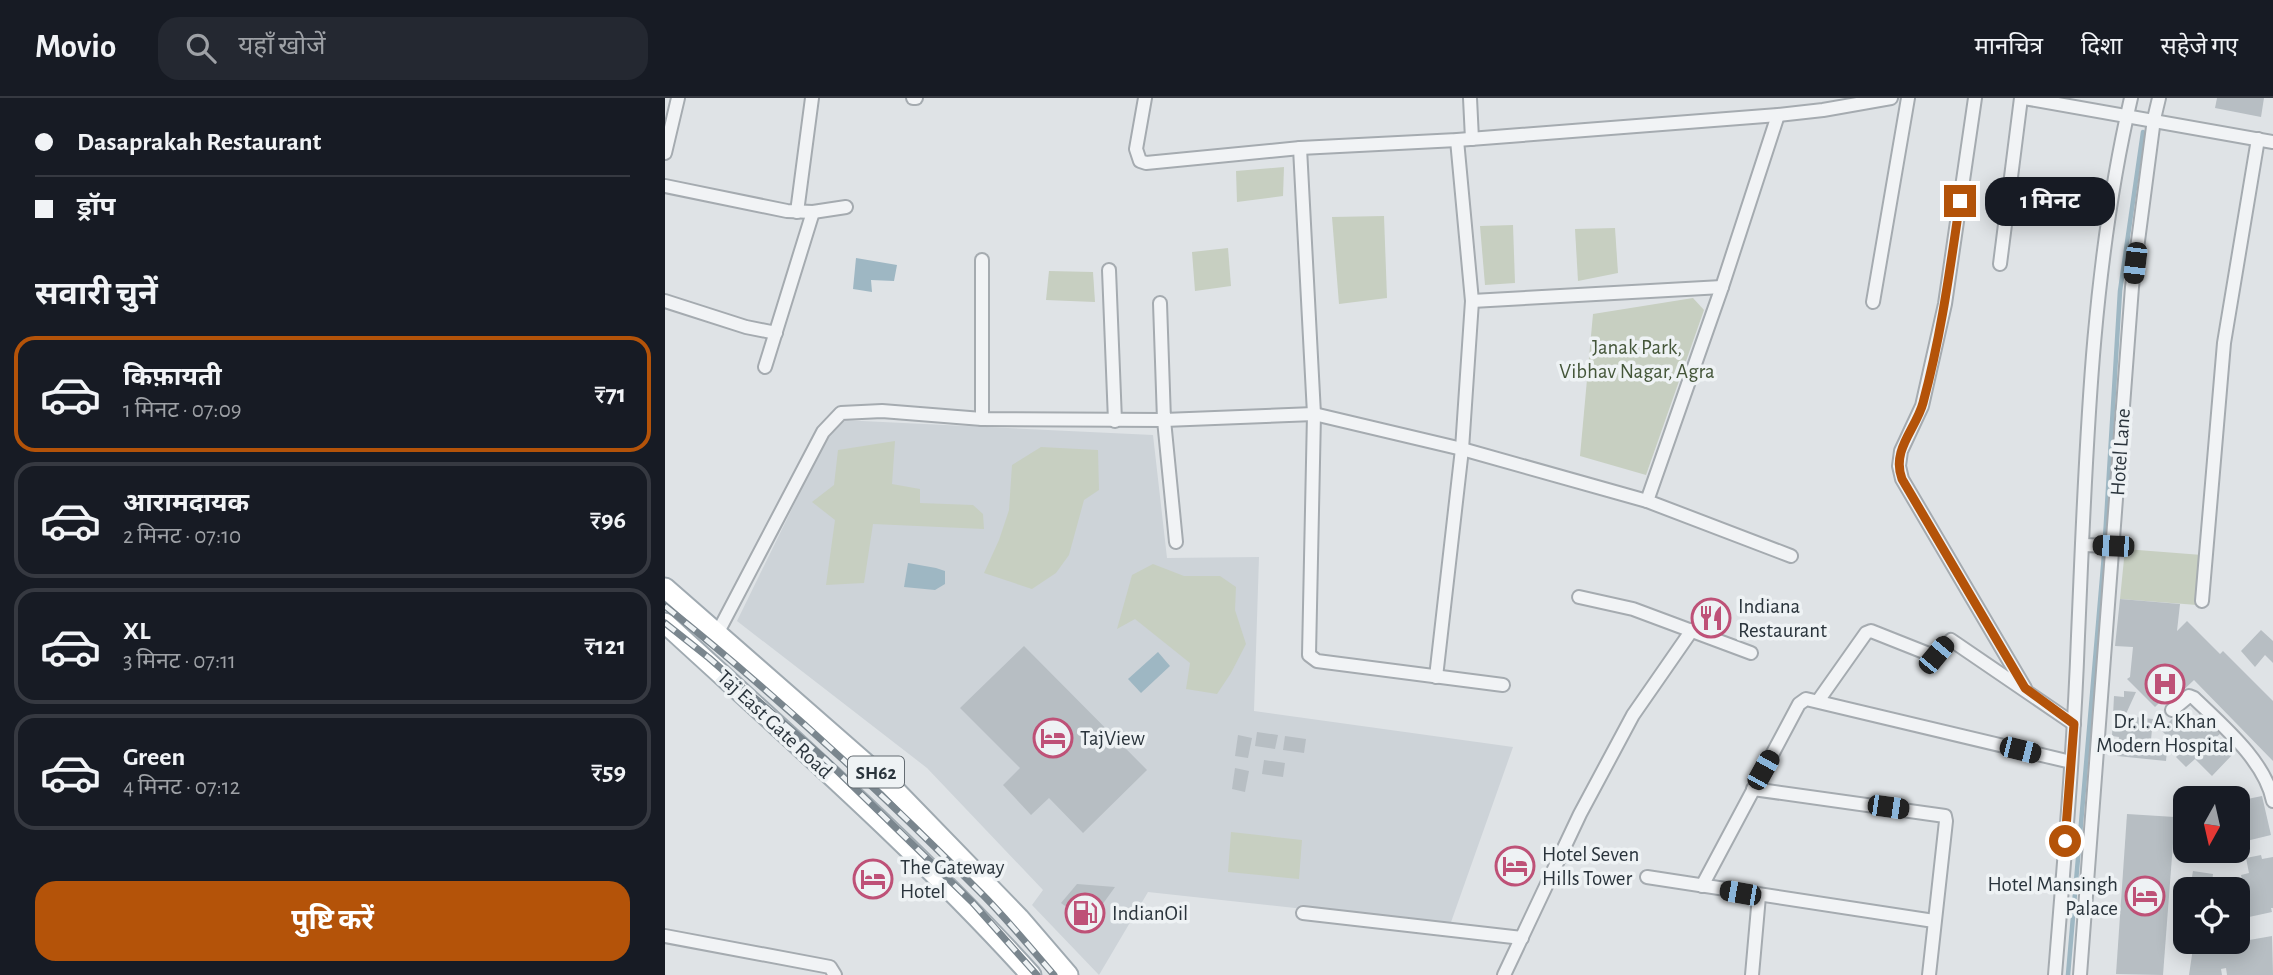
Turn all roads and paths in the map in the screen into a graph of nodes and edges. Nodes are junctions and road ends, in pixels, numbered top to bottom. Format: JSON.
{"nodes":[{"id":1,"x":678,"y":98,"type":"edge"},
{"id":2,"x":812,"y":98,"type":"edge"},
{"id":3,"x":1145,"y":98,"type":"edge"},
{"id":4,"x":1470,"y":98,"type":"edge"},
{"id":5,"x":1891,"y":98,"type":"edge"},
{"id":6,"x":1908,"y":98,"type":"edge"},
{"id":7,"x":1975,"y":98,"type":"edge"},
{"id":8,"x":2023,"y":98,"type":"edge"},
{"id":9,"x":2131,"y":98,"type":"edge"},
{"id":10,"x":2159,"y":98,"type":"edge"},
{"id":11,"x":1820,"y":104,"type":"edge"},
{"id":12,"x":1778,"y":115,"type":"junction"},
{"id":13,"x":2127,"y":116,"type":"junction"},
{"id":14,"x":2154,"y":119,"type":"junction"},
{"id":15,"x":1472,"y":139,"type":"junction"},
{"id":16,"x":2258,"y":139,"type":"junction"},
{"id":17,"x":1457,"y":140,"type":"junction"},
{"id":18,"x":2273,"y":142,"type":"edge"},
{"id":19,"x":1300,"y":148,"type":"junction"},
{"id":20,"x":665,"y":153,"type":"edge"},
{"id":21,"x":665,"y":186,"type":"edge"},
{"id":22,"x":846,"y":207,"type":"dead end"},
{"id":23,"x":797,"y":212,"type":"junction"},
{"id":24,"x":813,"y":212,"type":"junction"},
{"id":25,"x":982,"y":260,"type":"dead end"},
{"id":26,"x":2000,"y":264,"type":"dead end"},
{"id":27,"x":1109,"y":270,"type":"dead end"},
{"id":28,"x":1722,"y":287,"type":"junction"},
{"id":29,"x":665,"y":301,"type":"edge"},
{"id":30,"x":1472,"y":301,"type":"junction"},
{"id":31,"x":1873,"y":302,"type":"dead end"},
{"id":32,"x":1160,"y":303,"type":"dead end"},
{"id":33,"x":776,"y":333,"type":"junction"},
{"id":34,"x":765,"y":368,"type":"dead end"},
{"id":35,"x":1314,"y":414,"type":"junction"},
{"id":36,"x":982,"y":419,"type":"junction"},
{"id":37,"x":1164,"y":420,"type":"junction"},
{"id":38,"x":1115,"y":421,"type":"junction"},
{"id":39,"x":1462,"y":449,"type":"junction"},
{"id":40,"x":1647,"y":501,"type":"junction"},
{"id":41,"x":1176,"y":542,"type":"dead end"},
{"id":42,"x":2082,"y":545,"type":"junction"},
{"id":43,"x":2113,"y":546,"type":"junction"},
{"id":44,"x":1791,"y":556,"type":"dead end"},
{"id":45,"x":665,"y":588,"type":"edge"},
{"id":46,"x":1579,"y":597,"type":"dead end"},
{"id":47,"x":2203,"y":601,"type":"dead end"},
{"id":48,"x":665,"y":623,"type":"edge"},
{"id":49,"x":1692,"y":630,"type":"junction"},
{"id":50,"x":718,"y":632,"type":"junction"},
{"id":51,"x":1751,"y":653,"type":"dead end"},
{"id":52,"x":1436,"y":677,"type":"junction"},
{"id":53,"x":1503,"y":685,"type":"dead end"},
{"id":54,"x":2025,"y":688,"type":"junction"},
{"id":55,"x":1818,"y":701,"type":"junction"},
{"id":56,"x":2172,"y":710,"type":"dead end"},
{"id":57,"x":2074,"y":724,"type":"junction"},
{"id":58,"x":2071,"y":762,"type":"junction"},
{"id":59,"x":1753,"y":789,"type":"junction"},
{"id":60,"x":2273,"y":801,"type":"edge"},
{"id":61,"x":2067,"y":814,"type":"junction"},
{"id":62,"x":2092,"y":815,"type":"junction"},
{"id":63,"x":1647,"y":877,"type":"dead end"},
{"id":64,"x":1702,"y":886,"type":"junction"},
{"id":65,"x":1759,"y":896,"type":"junction"},
{"id":66,"x":1303,"y":914,"type":"dead end"},
{"id":67,"x":1934,"y":921,"type":"junction"},
{"id":68,"x":665,"y":936,"type":"edge"},
{"id":69,"x":1521,"y":938,"type":"junction"},
{"id":70,"x":835,"y":975,"type":"edge"},
{"id":71,"x":1031,"y":975,"type":"edge"},
{"id":72,"x":1068,"y":975,"type":"edge"},
{"id":73,"x":1504,"y":975,"type":"edge"},
{"id":74,"x":1752,"y":975,"type":"edge"},
{"id":75,"x":1929,"y":975,"type":"edge"},
{"id":76,"x":2055,"y":975,"type":"edge"},
{"id":77,"x":2080,"y":975,"type":"edge"}],
"edges":[{"from":1,"to":20,"type":"street"},
{"from":2,"to":23,"type":"street"},
{"from":3,"to":19,"type":"street"},
{"from":4,"to":15,"type":"street"},
{"from":5,"to":11,"type":"street"},
{"from":6,"to":31,"type":"street"},
{"from":7,"to":54,"type":"street"},
{"from":8,"to":13,"type":"street"},
{"from":8,"to":26,"type":"street"},
{"from":9,"to":13,"type":"street","name":"Hotel Lane"},
{"from":10,"to":14,"type":"street","name":"Hotel Lane"},
{"from":11,"to":12,"type":"street"},
{"from":12,"to":15,"type":"street"},
{"from":12,"to":28,"type":"street"},
{"from":13,"to":14,"type":"street"},
{"from":13,"to":42,"type":"street","name":"Hotel Lane"},
{"from":14,"to":16,"type":"street"},
{"from":14,"to":43,"type":"street","name":"Hotel Lane"},
{"from":15,"to":17,"type":"street"},
{"from":16,"to":18,"type":"street"},
{"from":16,"to":47,"type":"street"},
{"from":17,"to":19,"type":"street"},
{"from":17,"to":30,"type":"street"},
{"from":19,"to":35,"type":"street"},
{"from":21,"to":23,"type":"street"},
{"from":22,"to":24,"type":"street"},
{"from":23,"to":24,"type":"street"},
{"from":24,"to":33,"type":"street"},
{"from":25,"to":36,"type":"street"},
{"from":27,"to":38,"type":"street"},
{"from":28,"to":30,"type":"street"},
{"from":28,"to":40,"type":"street"},
{"from":29,"to":33,"type":"street"},
{"from":30,"to":39,"type":"street"},
{"from":32,"to":37,"type":"street"},
{"from":33,"to":34,"type":"street"},
{"from":35,"to":37,"type":"street"},
{"from":35,"to":39,"type":"street"},
{"from":35,"to":52,"type":"street"},
{"from":36,"to":38,"type":"street"},
{"from":36,"to":50,"type":"street"},
{"from":37,"to":38,"type":"street"},
{"from":37,"to":41,"type":"street"},
{"from":39,"to":40,"type":"street"},
{"from":39,"to":52,"type":"street"},
{"from":40,"to":44,"type":"street"},
{"from":42,"to":43,"type":"street"},
{"from":42,"to":57,"type":"street","name":"Hotel Lane"},
{"from":43,"to":62,"type":"street","name":"Hotel Lane"},
{"from":45,"to":50,"type":"main road","number":"SH62"},
{"from":46,"to":49,"type":"street"},
{"from":48,"to":71,"type":"main road","name":"Taj East Gate Road","number":"SH62"},
{"from":49,"to":51,"type":"street"},
{"from":49,"to":69,"type":"street"},
{"from":50,"to":72,"type":"main road","number":"SH62"},
{"from":52,"to":53,"type":"street"},
{"from":54,"to":55,"type":"street"},
{"from":54,"to":57,"type":"street"},
{"from":55,"to":58,"type":"street"},
{"from":55,"to":59,"type":"street"},
{"from":56,"to":60,"type":"street"},
{"from":57,"to":58,"type":"street","name":"Hotel Lane"},
{"from":58,"to":61,"type":"street","name":"Hotel Lane"},
{"from":59,"to":64,"type":"street"},
{"from":59,"to":67,"type":"street"},
{"from":61,"to":62,"type":"street"},
{"from":61,"to":76,"type":"street","name":"Hotel Lane"},
{"from":62,"to":77,"type":"street","name":"Hotel Lane"},
{"from":63,"to":64,"type":"street"},
{"from":64,"to":65,"type":"street"},
{"from":65,"to":67,"type":"street"},
{"from":65,"to":74,"type":"street"},
{"from":66,"to":69,"type":"street"},
{"from":67,"to":75,"type":"street"},
{"from":68,"to":70,"type":"street"},
{"from":69,"to":73,"type":"street"}]}
